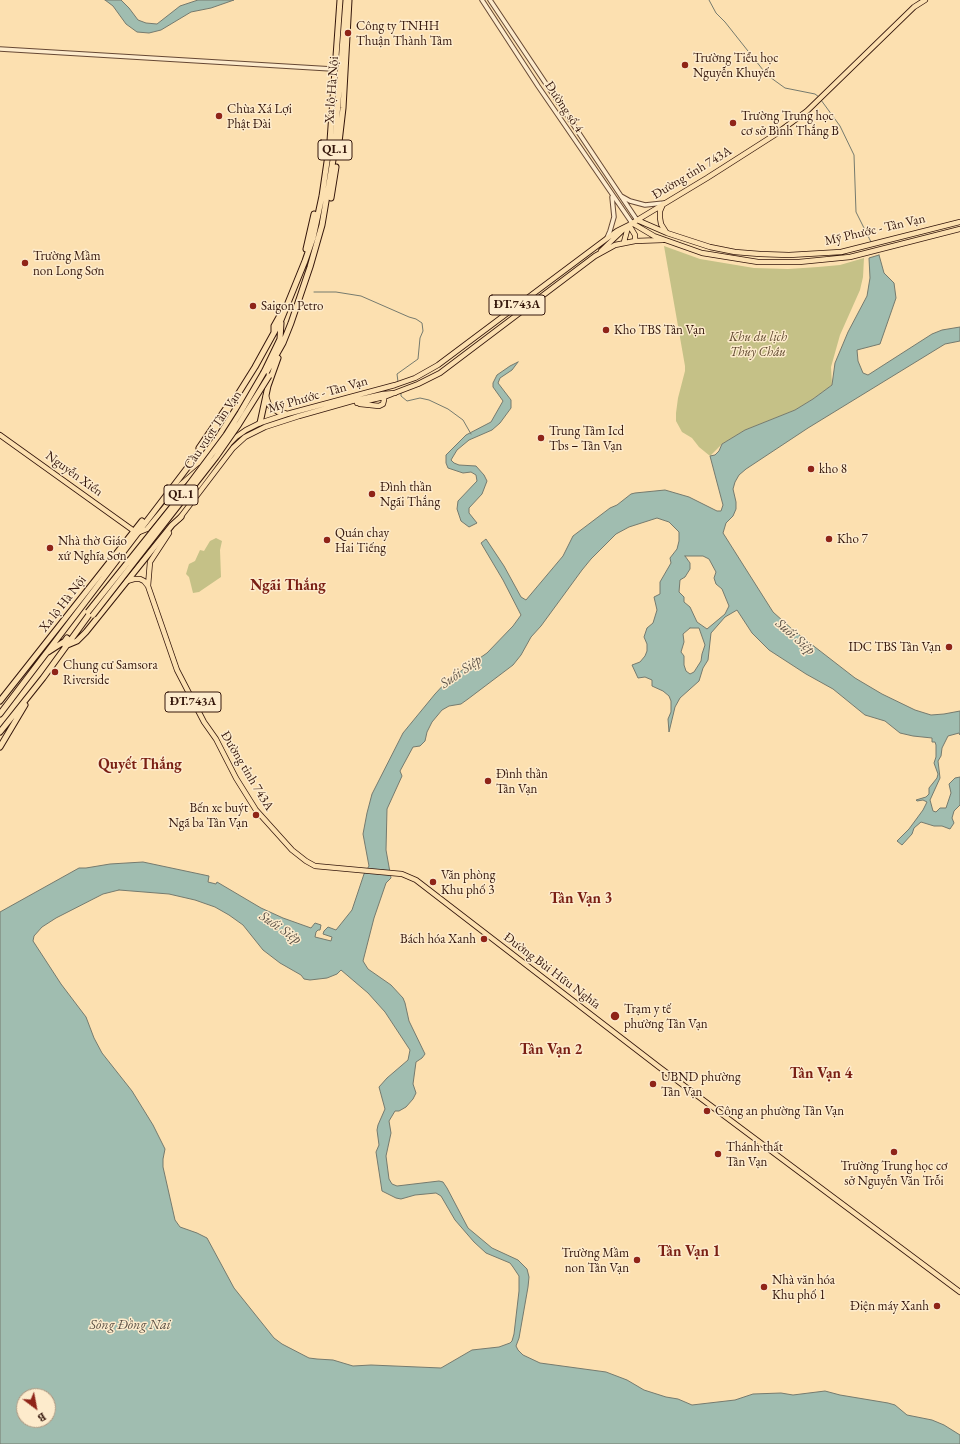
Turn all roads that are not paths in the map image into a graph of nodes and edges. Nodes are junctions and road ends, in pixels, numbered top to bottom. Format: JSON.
{"nodes":[{"id":1,"x":338,"y":0,"type":"edge"},
{"id":2,"x":346,"y":0,"type":"edge"},
{"id":3,"x":349,"y":0,"type":"edge"},
{"id":4,"x":482,"y":0,"type":"edge"},
{"id":5,"x":490,"y":0,"type":"edge"},
{"id":6,"x":925,"y":0,"type":"edge"},
{"id":7,"x":0,"y":48,"type":"edge"},
{"id":8,"x":334,"y":69,"type":"junction"},
{"id":9,"x":612,"y":194,"type":"junction"},
{"id":10,"x":620,"y":195,"type":"junction"},
{"id":11,"x":664,"y":203,"type":"junction"},
{"id":12,"x":960,"y":222,"type":"edge"},
{"id":13,"x":633,"y":223,"type":"junction"},
{"id":14,"x":323,"y":226,"type":"junction"},
{"id":15,"x":960,"y":229,"type":"edge"},
{"id":16,"x":667,"y":233,"type":"junction"},
{"id":17,"x":607,"y":238,"type":"junction"},
{"id":18,"x":663,"y":240,"type":"junction"},
{"id":19,"x":636,"y":241,"type":"junction"},
{"id":20,"x":624,"y":242,"type":"junction"},
{"id":21,"x":750,"y":253,"type":"junction"},
{"id":22,"x":595,"y":256,"type":"junction"},
{"id":23,"x":749,"y":262,"type":"junction"},
{"id":24,"x":287,"y":308,"type":"junction"},
{"id":25,"x":281,"y":320,"type":"junction"},
{"id":26,"x":274,"y":333,"type":"junction"},
{"id":27,"x":283,"y":343,"type":"junction"},
{"id":28,"x":266,"y":374,"type":"junction"},
{"id":29,"x":382,"y":388,"type":"junction"},
{"id":30,"x":266,"y":396,"type":"junction"},
{"id":31,"x":384,"y":396,"type":"junction"},
{"id":32,"x":352,"y":401,"type":"junction"},
{"id":33,"x":287,"y":414,"type":"junction"},
{"id":34,"x":260,"y":423,"type":"junction"},
{"id":35,"x":259,"y":430,"type":"joint"},
{"id":36,"x":0,"y":435,"type":"edge"},
{"id":37,"x":228,"y":446,"type":"junction"},
{"id":38,"x":164,"y":508,"type":"junction"},
{"id":39,"x":181,"y":517,"type":"junction"},
{"id":40,"x":136,"y":532,"type":"junction"},
{"id":41,"x":126,"y":581,"type":"junction"},
{"id":42,"x":148,"y":586,"type":"junction"},
{"id":43,"x":91,"y":613,"type":"junction"},
{"id":44,"x":65,"y":646,"type":"junction"},
{"id":45,"x":45,"y":654,"type":"junction"},
{"id":46,"x":28,"y":677,"type":"junction"},
{"id":47,"x":15,"y":682,"type":"junction"},
{"id":48,"x":31,"y":693,"type":"junction"},
{"id":49,"x":14,"y":696,"type":"junction"},
{"id":50,"x":0,"y":701,"type":"edge"},
{"id":51,"x":0,"y":714,"type":"edge"},
{"id":52,"x":0,"y":732,"type":"edge"},
{"id":53,"x":0,"y":747,"type":"edge"},
{"id":54,"x":398,"y":873,"type":"joint"},
{"id":55,"x":960,"y":1292,"type":"edge"}],
"edges":[{"from":1,"to":8,"type":"highway","name":"Xa lộ Hà Nội","number":"QL.1"},
{"from":2,"to":14,"type":"highway","name":"Xa lộ Hà Nội","number":"QL.1"},
{"from":3,"to":14,"type":"highway","name":"Xa lộ Hà Nội","number":"QL.1"},
{"from":4,"to":9,"type":"street","name":"Đường số 4"},
{"from":5,"to":10,"type":"street","name":"Đường số 4"},
{"from":6,"to":11,"type":"main road","name":"Đường tỉnh 743A","number":"ĐT.743A"},
{"from":7,"to":8,"type":"street"},
{"from":8,"to":24,"type":"highway","name":"Xa lộ Hà Nội","number":"QL.1"},
{"from":9,"to":13,"type":"street","name":"Đường số 4"},
{"from":9,"to":17,"type":"street"},
{"from":10,"to":11,"type":"street"},
{"from":10,"to":13,"type":"street","name":"Đường số 4"},
{"from":11,"to":13,"type":"main road","name":"Đường tỉnh 743A","number":"ĐT.743A"},
{"from":11,"to":16,"type":"main road"},
{"from":12,"to":21,"type":"main road","name":"Mỹ Phước - Tân Vạn"},
{"from":13,"to":16,"type":"main road","name":"Mỹ Phước - Tân Vạn"},
{"from":13,"to":17,"type":"main road","number":"ĐT.743A"},
{"from":13,"to":18,"type":"main road","name":"Mỹ Phước - Tân Vạn"},
{"from":13,"to":19,"type":"main road"},
{"from":13,"to":20,"type":"main road"},
{"from":13,"to":22,"type":"main road","name":"Đường tỉnh 743A","number":"ĐT.743A"},
{"from":14,"to":27,"type":"highway","name":"Xa lộ Hà Nội","number":"QL.1"},
{"from":15,"to":23,"type":"main road","name":"Mỹ Phước - Tân Vạn"},
{"from":16,"to":21,"type":"main road","name":"Mỹ Phước - Tân Vạn"},
{"from":17,"to":29,"type":"main road","name":"Mỹ Phước - Tân Vạn","number":"ĐT.743A"},
{"from":18,"to":19,"type":"main road","name":"Mỹ Phước - Tân Vạn"},
{"from":18,"to":23,"type":"main road","name":"Mỹ Phước - Tân Vạn"},
{"from":19,"to":20,"type":"main road","name":"Mỹ Phước - Tân Vạn"},
{"from":20,"to":22,"type":"main road","name":"Mỹ Phước - Tân Vạn"},
{"from":21,"to":23,"type":"main road"},
{"from":22,"to":31,"type":"main road","name":"Mỹ Phước - Tân Vạn","number":"ĐT.743A"},
{"from":24,"to":25,"type":"highway","name":"Xa lộ Hà Nội","number":"QL.1"},
{"from":24,"to":26,"type":"highway","name":"Xa lộ Hà Nội","number":"QL.1"},
{"from":25,"to":26,"type":"highway","name":"Xa lộ Hà Nội","number":"QL.1"},
{"from":25,"to":28,"type":"highway","name":"Xa lộ Hà Nội","number":"QL.1"},
{"from":26,"to":40,"type":"highway","name":"Xa lộ Hà Nội","number":"QL.1"},
{"from":27,"to":28,"type":"highway","name":"Xa lộ Hà Nội","number":"QL.1"},
{"from":27,"to":30,"type":"highway"},
{"from":28,"to":43,"type":"highway","name":"Cầu vượt Tân Vạn","number":"QL.1","bridge":true},
{"from":29,"to":31,"type":"main road","name":"Mỹ Phước - Tân Vạn"},
{"from":29,"to":33,"type":"main road","name":"Mỹ Phước - Tân Vạn","number":"ĐT.743A"},
{"from":30,"to":33,"type":"main road"},
{"from":30,"to":34,"type":"highway"},
{"from":31,"to":32,"type":"main road","name":"Mỹ Phước - Tân Vạn","number":"ĐT.743A"},
{"from":31,"to":32,"type":"main road","name":"Mỹ Phước - Tân Vạn"},
{"from":32,"to":35,"type":"main road","name":"Mỹ Phước - Tân Vạn","number":"ĐT.743A"},
{"from":33,"to":34,"type":"main road","name":"Mỹ Phước - Tân Vạn","number":"ĐT.743A"},
{"from":34,"to":37,"type":"main road","number":"ĐT.743A"},
{"from":35,"to":39,"type":"main road","name":"Đường tỉnh 743A","number":"ĐT.743A"},
{"from":36,"to":40,"type":"main road","name":"Nguyễn Xiển"},
{"from":37,"to":38,"type":"main road"},
{"from":37,"to":38,"type":"main road","number":"ĐT.743A"},
{"from":38,"to":40,"type":"main road","number":"ĐT.743A"},
{"from":39,"to":41,"type":"highway","number":"QL.1"},
{"from":39,"to":42,"type":"main road","name":"Đường tỉnh 743A","number":"ĐT.743A"},
{"from":40,"to":45,"type":"highway","name":"Xa lộ Hà Nội","number":"QL.1"},
{"from":40,"to":47,"type":"highway","name":"Xa lộ Hà Nội","number":"QL.1"},
{"from":41,"to":42,"type":"main road"},
{"from":41,"to":44,"type":"highway","number":"QL.1"},
{"from":42,"to":54,"type":"main road","name":"Đường tỉnh 743A","number":"ĐT.743A"},
{"from":43,"to":44,"type":"highway","number":"QL.1"},
{"from":43,"to":45,"type":"highway","name":"Xa lộ Hà Nội","number":"QL.1"},
{"from":44,"to":48,"type":"highway","number":"QL.1"},
{"from":45,"to":46,"type":"highway","name":"Xa lộ Hà Nội","number":"QL.1"},
{"from":46,"to":47,"type":"highway"},
{"from":46,"to":49,"type":"highway","name":"Xa lộ Hà Nội","number":"QL.1"},
{"from":47,"to":49,"type":"highway"},
{"from":47,"to":50,"type":"highway","name":"Xa lộ Hà Nội"},
{"from":48,"to":52,"type":"highway","number":"QL.1"},
{"from":48,"to":53,"type":"highway"},
{"from":49,"to":51,"type":"highway","name":"Xa lộ Hà Nội","number":"QL.1"},
{"from":54,"to":55,"type":"main road","name":"Đường Bùi Hữu Nghĩa"}]}
